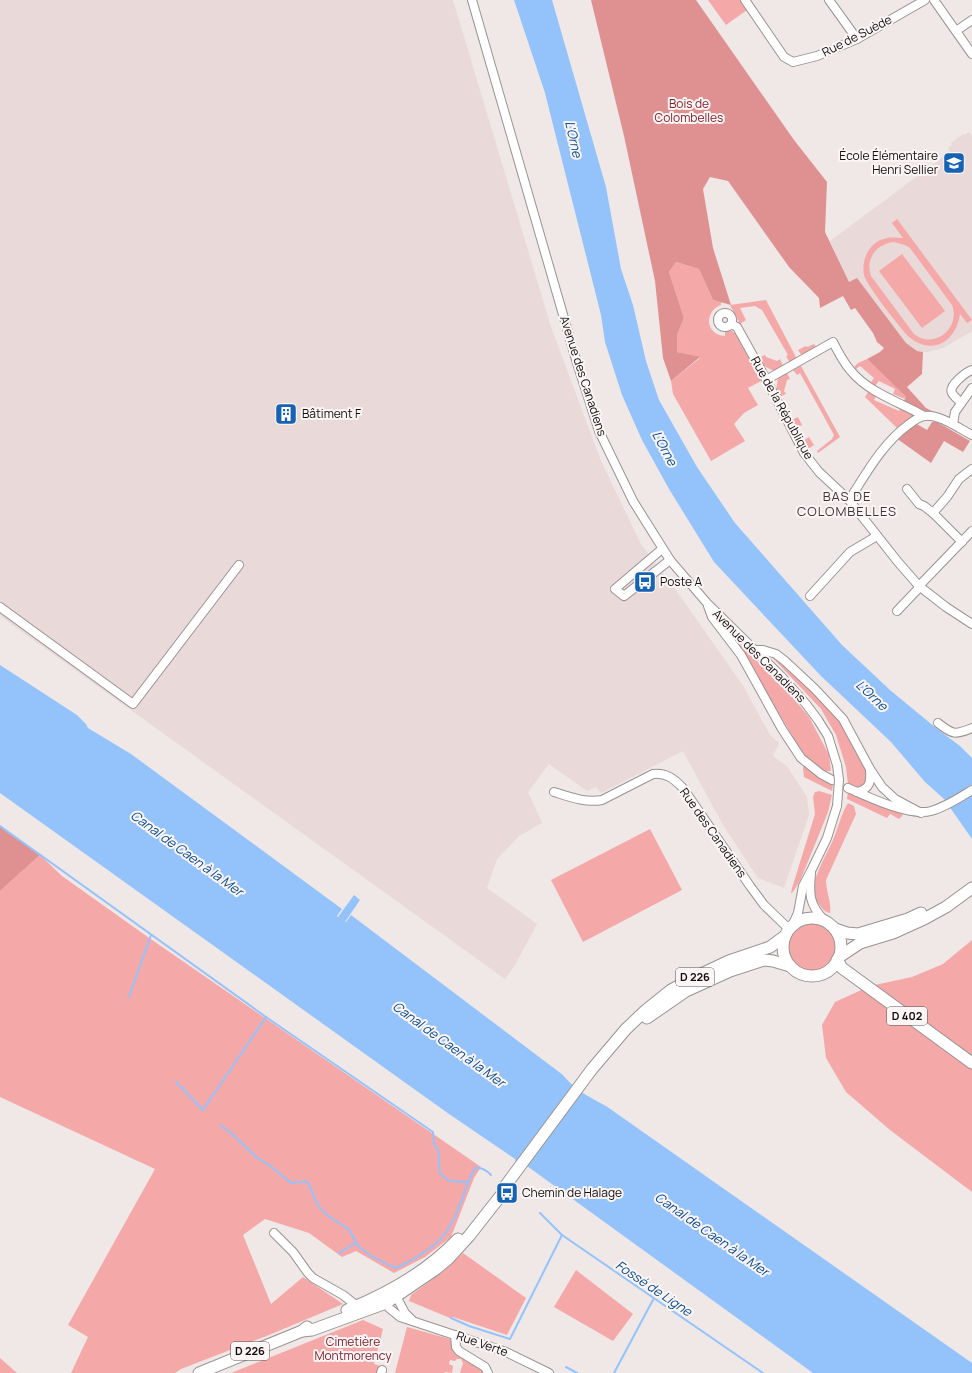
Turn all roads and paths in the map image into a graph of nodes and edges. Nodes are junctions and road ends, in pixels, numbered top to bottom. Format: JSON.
{"nodes":[{"id":1,"x":472,"y":0,"type":"edge"},
{"id":2,"x":745,"y":0,"type":"edge"},
{"id":3,"x":829,"y":0,"type":"edge"},
{"id":4,"x":925,"y":0,"type":"edge"},
{"id":5,"x":934,"y":0,"type":"edge"},
{"id":6,"x":972,"y":20,"type":"edge"},
{"id":7,"x":956,"y":31,"type":"junction"},
{"id":8,"x":857,"y":39,"type":"junction"},
{"id":9,"x":972,"y":54,"type":"edge"},
{"id":10,"x":731,"y":324,"type":"dead end"},
{"id":11,"x":972,"y":370,"type":"edge"},
{"id":12,"x":766,"y":380,"type":"junction"},
{"id":13,"x":972,"y":388,"type":"edge"},
{"id":14,"x":961,"y":403,"type":"junction"},
{"id":15,"x":924,"y":416,"type":"junction"},
{"id":16,"x":953,"y":424,"type":"junction"},
{"id":17,"x":972,"y":435,"type":"edge"},
{"id":18,"x":972,"y":469,"type":"edge"},
{"id":19,"x":907,"y":489,"type":"dead end"},
{"id":20,"x":849,"y":500,"type":"junction"},
{"id":21,"x":933,"y":513,"type":"junction"},
{"id":22,"x":972,"y":531,"type":"edge"},
{"id":23,"x":877,"y":536,"type":"junction"},
{"id":24,"x":962,"y":542,"type":"junction"},
{"id":25,"x":662,"y":549,"type":"junction"},
{"id":26,"x":670,"y":560,"type":"junction"},
{"id":27,"x":239,"y":565,"type":"dead end"},
{"id":28,"x":919,"y":586,"type":"junction"},
{"id":29,"x":810,"y":596,"type":"dead end"},
{"id":30,"x":707,"y":603,"type":"junction"},
{"id":31,"x":0,"y":607,"type":"edge"},
{"id":32,"x":897,"y":611,"type":"dead end"},
{"id":33,"x":972,"y":624,"type":"edge"},
{"id":34,"x":754,"y":650,"type":"junction"},
{"id":35,"x":938,"y":723,"type":"dead end"},
{"id":36,"x":972,"y":728,"type":"edge"},
{"id":37,"x":870,"y":769,"type":"junction"},
{"id":38,"x":832,"y":780,"type":"dead end"},
{"id":39,"x":848,"y":788,"type":"dead end"},
{"id":40,"x":972,"y":790,"type":"edge"},
{"id":41,"x":554,"y":792,"type":"dead end"},
{"id":42,"x":857,"y":792,"type":"junction"},
{"id":43,"x":921,"y":813,"type":"junction"},
{"id":44,"x":811,"y":871,"type":"junction"},
{"id":45,"x":972,"y":888,"type":"edge"},
{"id":46,"x":960,"y":896,"type":"junction"},
{"id":47,"x":824,"y":920,"type":"junction"},
{"id":48,"x":835,"y":929,"type":"junction"},
{"id":49,"x":789,"y":930,"type":"junction"},
{"id":50,"x":838,"y":963,"type":"junction"},
{"id":51,"x":790,"y":966,"type":"junction"},
{"id":52,"x":618,"y":1040,"type":"junction"},
{"id":53,"x":972,"y":1063,"type":"edge"},
{"id":54,"x":506,"y":1185,"type":"junction"},
{"id":55,"x":274,"y":1233,"type":"dead end"},
{"id":56,"x":390,"y":1297,"type":"junction"},
{"id":57,"x":359,"y":1309,"type":"junction"},
{"id":58,"x":413,"y":1321,"type":"junction"},
{"id":59,"x":455,"y":1335,"type":"junction"},
{"id":60,"x":199,"y":1373,"type":"edge"},
{"id":61,"x":488,"y":1373,"type":"edge"},
{"id":62,"x":549,"y":1373,"type":"edge"}],
"edges":[{"from":1,"to":25,"type":"street","name":"Avenue des Canadiens"},
{"from":2,"to":8,"type":"street","name":"Rue de Suède"},
{"from":3,"to":8,"type":"street"},
{"from":4,"to":8,"type":"street","name":"Rue de Suède"},
{"from":5,"to":7,"type":"street"},
{"from":6,"to":7,"type":"street"},
{"from":7,"to":9,"type":"street"},
{"from":10,"to":12,"type":"street","name":"Rue de la République"},
{"from":11,"to":14,"type":"street"},
{"from":12,"to":15,"type":"street"},
{"from":12,"to":20,"type":"street","name":"Rue de la République"},
{"from":13,"to":14,"type":"street"},
{"from":14,"to":16,"type":"street"},
{"from":15,"to":16,"type":"street"},
{"from":15,"to":20,"type":"street"},
{"from":16,"to":17,"type":"street"},
{"from":18,"to":21,"type":"street"},
{"from":19,"to":21,"type":"street"},
{"from":20,"to":23,"type":"street","name":"Rue de la République"},
{"from":21,"to":24,"type":"street"},
{"from":22,"to":24,"type":"street"},
{"from":23,"to":28,"type":"street","name":"Rue de la République"},
{"from":23,"to":29,"type":"street"},
{"from":24,"to":28,"type":"street"},
{"from":25,"to":26,"type":"street","name":"Avenue des Canadiens"},
{"from":25,"to":26,"type":"street"},
{"from":26,"to":30,"type":"street","name":"Avenue des Canadiens"},
{"from":27,"to":31,"type":"street"},
{"from":28,"to":32,"type":"street"},
{"from":28,"to":33,"type":"street","name":"Rue de la République"},
{"from":30,"to":34,"type":"street","name":"Avenue des Canadiens"},
{"from":30,"to":38,"type":"street"},
{"from":34,"to":37,"type":"street"},
{"from":34,"to":44,"type":"street","name":"Avenue des Canadiens","bridge":true},
{"from":35,"to":36,"type":"street"},
{"from":37,"to":42,"type":"street"},
{"from":37,"to":43,"type":"street"},
{"from":39,"to":42,"type":"street"},
{"from":40,"to":43,"type":"street"},
{"from":41,"to":49,"type":"street","name":"Rue des Canadiens"},
{"from":42,"to":43,"type":"street"},
{"from":44,"to":47,"type":"street","name":"Avenue des Canadiens"},
{"from":44,"to":49,"type":"street","name":"Avenue des Canadiens"},
{"from":45,"to":46,"type":"main road"},
{"from":46,"to":48,"type":"main road"},
{"from":46,"to":50,"type":"main road"},
{"from":47,"to":48,"type":"main road"},
{"from":47,"to":49,"type":"main road"},
{"from":48,"to":50,"type":"main road"},
{"from":49,"to":51,"type":"main road"},
{"from":49,"to":52,"type":"main road","number":"D 226"},
{"from":50,"to":51,"type":"main road"},
{"from":50,"to":53,"type":"main road","number":"D 402"},
{"from":51,"to":52,"type":"main road","number":"D 226"},
{"from":52,"to":54,"type":"main road","number":"D 226"},
{"from":54,"to":56,"type":"main road","number":"D 226"},
{"from":54,"to":56,"type":"main road","number":"D 226"},
{"from":55,"to":57,"type":"street"},
{"from":56,"to":57,"type":"main road","number":"D 226"},
{"from":56,"to":58,"type":"street"},
{"from":56,"to":58,"type":"street","name":"Rue Verte"},
{"from":57,"to":60,"type":"main road","number":"D 226"},
{"from":58,"to":59,"type":"street","name":"Rue Verte"},
{"from":59,"to":61,"type":"street"},
{"from":59,"to":62,"type":"street","name":"Rue Verte"}]}
